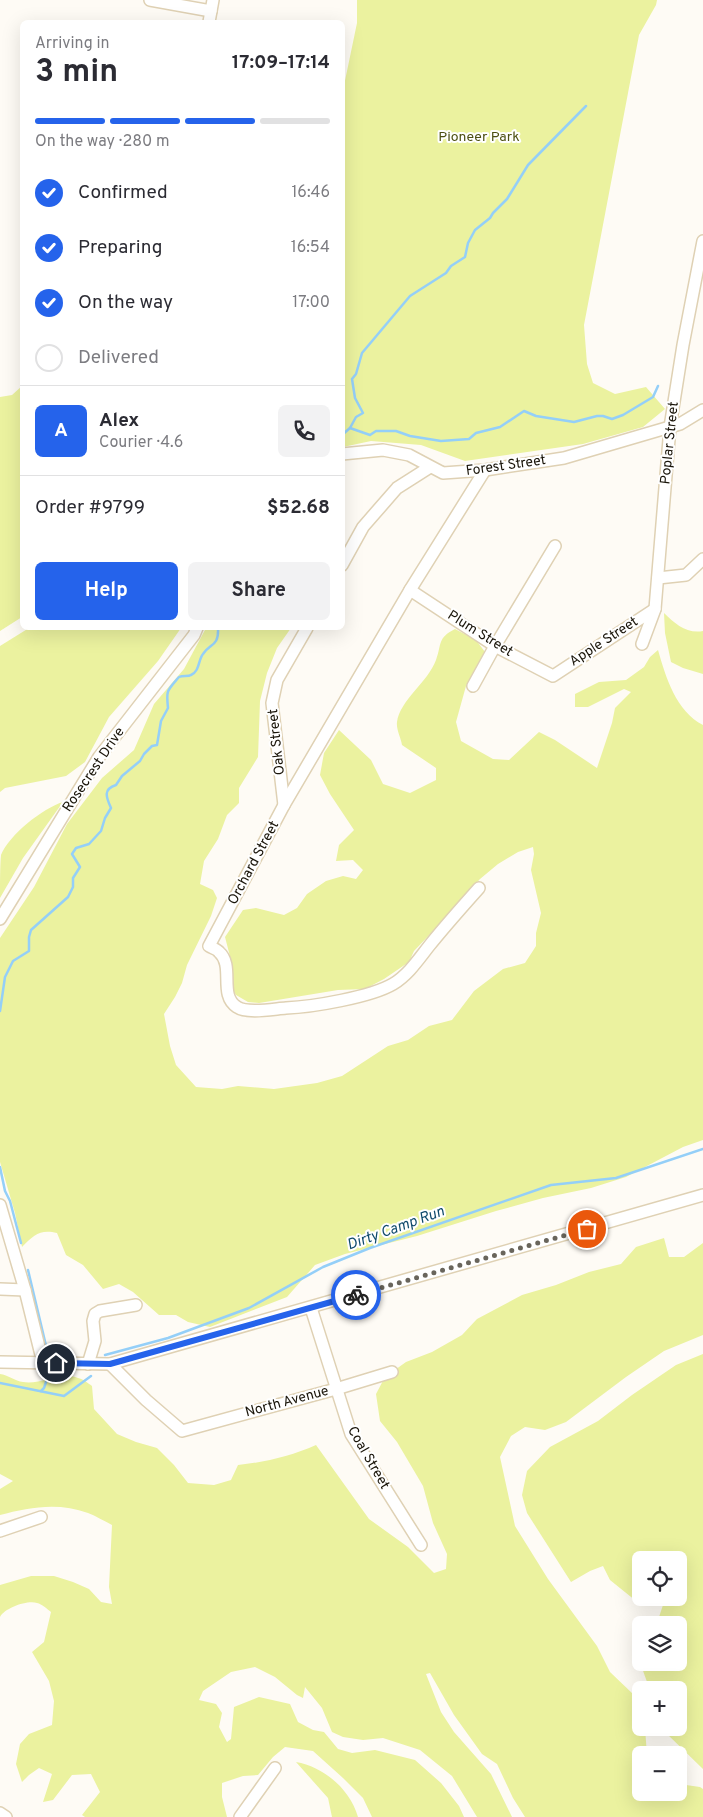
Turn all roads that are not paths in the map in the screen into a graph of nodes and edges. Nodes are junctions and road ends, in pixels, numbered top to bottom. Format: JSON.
{"nodes":[{"id":1,"x":150,"y":0,"type":"edge"},
{"id":2,"x":212,"y":5,"type":"edge"},
{"id":3,"x":209,"y":20,"type":"edge"},
{"id":4,"x":703,"y":242,"type":"edge"},
{"id":5,"x":703,"y":410,"type":"edge"},
{"id":6,"x":670,"y":427,"type":"junction"},
{"id":7,"x":345,"y":454,"type":"edge"},
{"id":8,"x":430,"y":467,"type":"junction"},
{"id":9,"x":485,"y":470,"type":"junction"},
{"id":10,"x":555,"y":546,"type":"dead end"},
{"id":11,"x":703,"y":559,"type":"edge"},
{"id":12,"x":345,"y":560,"type":"edge"},
{"id":13,"x":658,"y":578,"type":"junction"},
{"id":14,"x":410,"y":590,"type":"junction"},
{"id":15,"x":655,"y":609,"type":"junction"},
{"id":16,"x":196,"y":630,"type":"edge"},
{"id":17,"x":306,"y":630,"type":"edge"},
{"id":18,"x":642,"y":644,"type":"dead end"},
{"id":19,"x":495,"y":646,"type":"junction"},
{"id":20,"x":553,"y":676,"type":"joint"},
{"id":21,"x":473,"y":686,"type":"dead end"},
{"id":22,"x":284,"y":805,"type":"junction"},
{"id":23,"x":479,"y":888,"type":"dead end"},
{"id":24,"x":0,"y":920,"type":"edge"},
{"id":25,"x":703,"y":1195,"type":"edge"},
{"id":26,"x":0,"y":1204,"type":"edge"},
{"id":27,"x":0,"y":1289,"type":"edge"},
{"id":28,"x":25,"y":1290,"type":"junction"},
{"id":29,"x":136,"y":1305,"type":"dead end"},
{"id":30,"x":311,"y":1308,"type":"junction"},
{"id":31,"x":0,"y":1362,"type":"edge"},
{"id":32,"x":43,"y":1363,"type":"junction"},
{"id":33,"x":88,"y":1364,"type":"junction"},
{"id":34,"x":110,"y":1364,"type":"junction"},
{"id":35,"x":392,"y":1372,"type":"dead end"},
{"id":36,"x":336,"y":1389,"type":"junction"},
{"id":37,"x":41,"y":1517,"type":"dead end"},
{"id":38,"x":0,"y":1531,"type":"edge"},
{"id":39,"x":422,"y":1545,"type":"dead end"},
{"id":40,"x":275,"y":1768,"type":"dead end"},
{"id":41,"x":0,"y":1813,"type":"edge"},
{"id":42,"x":6,"y":1817,"type":"edge"},
{"id":43,"x":240,"y":1817,"type":"edge"}],
"edges":[{"from":1,"to":2,"type":"street"},
{"from":2,"to":3,"type":"street"},
{"from":4,"to":6,"type":"street","name":"Poplar Street"},
{"from":5,"to":6,"type":"street"},
{"from":6,"to":9,"type":"street","name":"Forest Street"},
{"from":6,"to":13,"type":"street","name":"Poplar Street"},
{"from":7,"to":8,"type":"street","name":"Forest Street"},
{"from":8,"to":9,"type":"street","name":"Forest Street"},
{"from":8,"to":12,"type":"street"},
{"from":9,"to":14,"type":"street","name":"Orchard Street"},
{"from":10,"to":19,"type":"street"},
{"from":11,"to":13,"type":"street"},
{"from":13,"to":15,"type":"street","name":"Poplar Street"},
{"from":14,"to":19,"type":"street","name":"Plum Street"},
{"from":14,"to":22,"type":"street","name":"Orchard Street"},
{"from":15,"to":18,"type":"street","name":"Poplar Street"},
{"from":15,"to":20,"type":"street","name":"Apple Street"},
{"from":16,"to":24,"type":"street","name":"Rosecrest Drive"},
{"from":17,"to":22,"type":"street","name":"Oak Street"},
{"from":19,"to":20,"type":"street","name":"Plum Street"},
{"from":19,"to":21,"type":"street"},
{"from":22,"to":23,"type":"street","name":"Orchard Street"},
{"from":25,"to":30,"type":"street"},
{"from":26,"to":28,"type":"street"},
{"from":27,"to":28,"type":"street"},
{"from":28,"to":32,"type":"street"},
{"from":29,"to":33,"type":"street"},
{"from":30,"to":34,"type":"street"},
{"from":30,"to":36,"type":"street","name":"Coal Street"},
{"from":31,"to":32,"type":"street"},
{"from":32,"to":33,"type":"street"},
{"from":33,"to":34,"type":"street"},
{"from":34,"to":36,"type":"street","name":"North Avenue"},
{"from":35,"to":36,"type":"street","name":"North Avenue"},
{"from":36,"to":39,"type":"street","name":"Coal Street"},
{"from":37,"to":38,"type":"street"},
{"from":40,"to":43,"type":"street"},
{"from":41,"to":42,"type":"street"}]}
